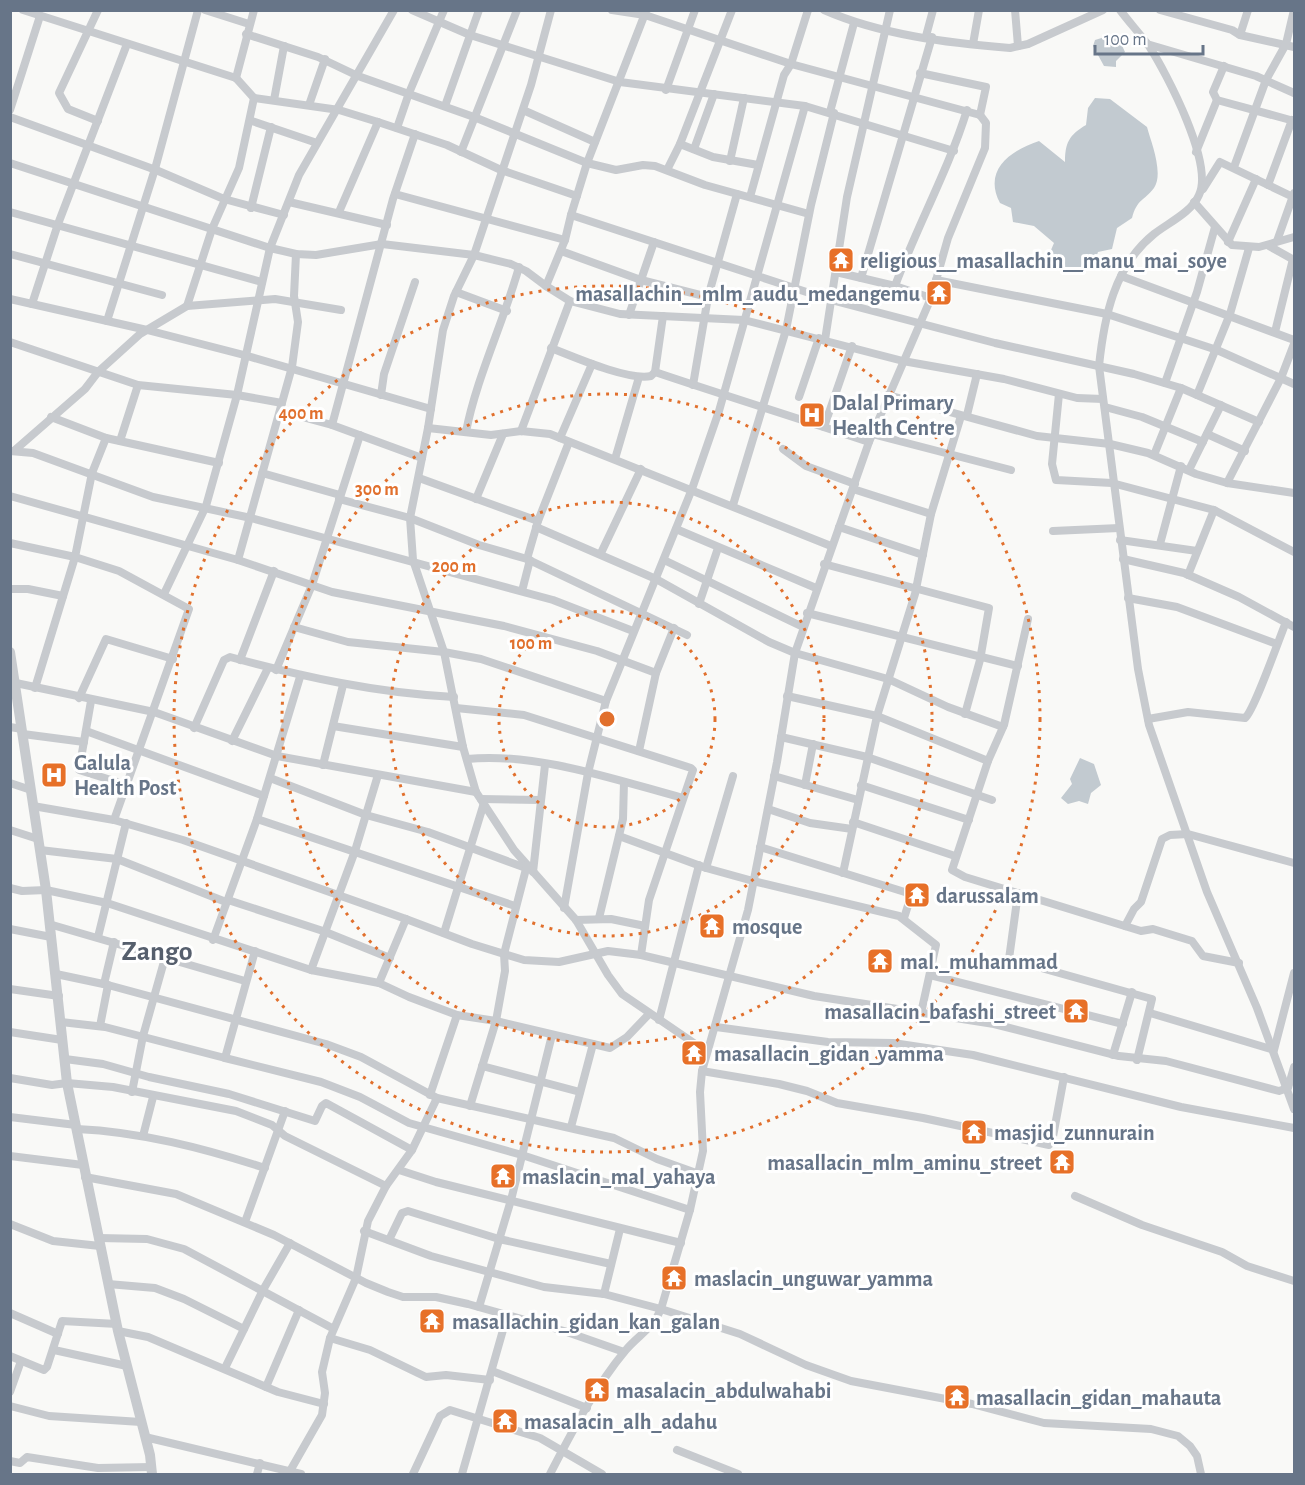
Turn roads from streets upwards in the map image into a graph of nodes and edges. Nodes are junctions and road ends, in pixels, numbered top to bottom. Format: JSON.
{"nodes":[{"id":1,"x":23,"y":10,"type":"edge"},
{"id":2,"x":58,"y":10,"type":"edge"},
{"id":3,"x":98,"y":10,"type":"edge"},
{"id":4,"x":198,"y":10,"type":"edge"},
{"id":5,"x":205,"y":10,"type":"edge"},
{"id":6,"x":254,"y":10,"type":"edge"},
{"id":7,"x":394,"y":10,"type":"edge"},
{"id":8,"x":412,"y":10,"type":"edge"},
{"id":9,"x":444,"y":10,"type":"edge"},
{"id":10,"x":479,"y":10,"type":"edge"},
{"id":11,"x":517,"y":10,"type":"edge"},
{"id":12,"x":551,"y":10,"type":"edge"},
{"id":13,"x":612,"y":10,"type":"edge"},
{"id":14,"x":695,"y":10,"type":"edge"},
{"id":15,"x":732,"y":10,"type":"edge"},
{"id":16,"x":808,"y":10,"type":"edge"},
{"id":17,"x":824,"y":10,"type":"edge"},
{"id":18,"x":852,"y":10,"type":"edge"},
{"id":19,"x":890,"y":10,"type":"edge"},
{"id":20,"x":933,"y":10,"type":"edge"},
{"id":21,"x":979,"y":10,"type":"edge"},
{"id":22,"x":1014,"y":10,"type":"edge"},
{"id":23,"x":1120,"y":10,"type":"edge"},
{"id":24,"x":1160,"y":10,"type":"edge"},
{"id":25,"x":1248,"y":10,"type":"edge"},
{"id":26,"x":1294,"y":10,"type":"edge"},
{"id":27,"x":1100,"y":11,"type":"edge"},
{"id":28,"x":646,"y":13,"type":"edge"},
{"id":29,"x":40,"y":16,"type":"junction"},
{"id":30,"x":53,"y":19,"type":"junction"},
{"id":31,"x":439,"y":22,"type":"junction"},
{"id":32,"x":851,"y":22,"type":"junction"},
{"id":33,"x":249,"y":24,"type":"junction"},
{"id":34,"x":687,"y":29,"type":"junction"},
{"id":35,"x":884,"y":30,"type":"junction"},
{"id":36,"x":86,"y":31,"type":"junction"},
{"id":37,"x":246,"y":34,"type":"junction"},
{"id":38,"x":470,"y":35,"type":"junction"},
{"id":39,"x":1240,"y":35,"type":"junction"},
{"id":40,"x":929,"y":37,"type":"junction"},
{"id":41,"x":719,"y":40,"type":"junction"},
{"id":42,"x":503,"y":43,"type":"junction"},
{"id":43,"x":127,"y":44,"type":"junction"},
{"id":44,"x":973,"y":44,"type":"junction"},
{"id":45,"x":1147,"y":44,"type":"junction"},
{"id":46,"x":1290,"y":45,"type":"edge"},
{"id":47,"x":284,"y":46,"type":"junction"},
{"id":48,"x":1018,"y":46,"type":"junction"},
{"id":49,"x":539,"y":59,"type":"junction"},
{"id":50,"x":184,"y":60,"type":"junction"},
{"id":51,"x":325,"y":60,"type":"junction"},
{"id":52,"x":791,"y":64,"type":"junction"},
{"id":53,"x":1224,"y":66,"type":"junction"},
{"id":54,"x":920,"y":73,"type":"junction"},
{"id":55,"x":358,"y":76,"type":"junction"},
{"id":56,"x":839,"y":76,"type":"junction"},
{"id":57,"x":236,"y":78,"type":"junction"},
{"id":58,"x":1266,"y":80,"type":"junction"},
{"id":59,"x":620,"y":82,"type":"junction"},
{"id":60,"x":873,"y":86,"type":"junction"},
{"id":61,"x":666,"y":90,"type":"junction"},
{"id":62,"x":701,"y":92,"type":"junction"},
{"id":63,"x":409,"y":93,"type":"junction"},
{"id":64,"x":1294,"y":93,"type":"edge"},
{"id":65,"x":714,"y":94,"type":"junction"},
{"id":66,"x":914,"y":96,"type":"junction"},
{"id":67,"x":254,"y":98,"type":"junction"},
{"id":68,"x":744,"y":98,"type":"junction"},
{"id":69,"x":274,"y":99,"type":"junction"},
{"id":70,"x":1217,"y":100,"type":"junction"},
{"id":71,"x":777,"y":102,"type":"junction"},
{"id":72,"x":309,"y":105,"type":"junction"},
{"id":73,"x":445,"y":106,"type":"junction"},
{"id":74,"x":805,"y":106,"type":"junction"},
{"id":75,"x":10,"y":110,"type":"edge"},
{"id":76,"x":339,"y":110,"type":"junction"},
{"id":77,"x":523,"y":110,"type":"junction"},
{"id":78,"x":967,"y":110,"type":"junction"},
{"id":79,"x":1257,"y":110,"type":"junction"},
{"id":80,"x":832,"y":112,"type":"junction"},
{"id":81,"x":980,"y":115,"type":"junction"},
{"id":82,"x":10,"y":117,"type":"edge"},
{"id":83,"x":474,"y":117,"type":"junction"},
{"id":84,"x":98,"y":121,"type":"junction"},
{"id":85,"x":252,"y":121,"type":"junction"},
{"id":86,"x":1293,"y":121,"type":"edge"},
{"id":87,"x":378,"y":122,"type":"junction"},
{"id":88,"x":866,"y":124,"type":"junction"},
{"id":89,"x":271,"y":128,"type":"junction"},
{"id":90,"x":398,"y":128,"type":"junction"},
{"id":91,"x":515,"y":133,"type":"junction"},
{"id":92,"x":415,"y":134,"type":"junction"},
{"id":93,"x":904,"y":135,"type":"junction"},
{"id":94,"x":595,"y":142,"type":"junction"},
{"id":95,"x":317,"y":143,"type":"junction"},
{"id":96,"x":680,"y":144,"type":"junction"},
{"id":97,"x":89,"y":146,"type":"junction"},
{"id":98,"x":694,"y":149,"type":"junction"},
{"id":99,"x":954,"y":151,"type":"junction"},
{"id":100,"x":461,"y":152,"type":"junction"},
{"id":101,"x":1196,"y":152,"type":"junction"},
{"id":102,"x":730,"y":161,"type":"junction"},
{"id":103,"x":587,"y":163,"type":"junction"},
{"id":104,"x":10,"y":164,"type":"edge"},
{"id":105,"x":758,"y":165,"type":"junction"},
{"id":106,"x":1234,"y":166,"type":"junction"},
{"id":107,"x":154,"y":169,"type":"junction"},
{"id":108,"x":501,"y":170,"type":"junction"},
{"id":109,"x":667,"y":170,"type":"junction"},
{"id":110,"x":1256,"y":179,"type":"junction"},
{"id":111,"x":74,"y":183,"type":"junction"},
{"id":112,"x":1268,"y":185,"type":"junction"},
{"id":113,"x":395,"y":194,"type":"junction"},
{"id":114,"x":737,"y":194,"type":"junction"},
{"id":115,"x":1294,"y":195,"type":"edge"},
{"id":116,"x":577,"y":196,"type":"junction"},
{"id":117,"x":750,"y":197,"type":"junction"},
{"id":118,"x":224,"y":199,"type":"junction"},
{"id":119,"x":1197,"y":199,"type":"junction"},
{"id":120,"x":289,"y":202,"type":"junction"},
{"id":121,"x":777,"y":205,"type":"junction"},
{"id":122,"x":142,"y":207,"type":"junction"},
{"id":123,"x":251,"y":208,"type":"junction"},
{"id":124,"x":10,"y":212,"type":"edge"},
{"id":125,"x":339,"y":212,"type":"junction"},
{"id":126,"x":809,"y":214,"type":"junction"},
{"id":127,"x":284,"y":215,"type":"junction"},
{"id":128,"x":571,"y":215,"type":"junction"},
{"id":129,"x":485,"y":220,"type":"junction"},
{"id":130,"x":57,"y":224,"type":"junction"},
{"id":131,"x":387,"y":225,"type":"junction"},
{"id":132,"x":1215,"y":227,"type":"junction"},
{"id":133,"x":212,"y":229,"type":"junction"},
{"id":134,"x":1294,"y":237,"type":"edge"},
{"id":135,"x":565,"y":240,"type":"junction"},
{"id":136,"x":654,"y":242,"type":"junction"},
{"id":137,"x":1228,"y":242,"type":"junction"},
{"id":138,"x":1273,"y":243,"type":"junction"},
{"id":139,"x":382,"y":244,"type":"junction"},
{"id":140,"x":130,"y":245,"type":"junction"},
{"id":141,"x":1249,"y":248,"type":"junction"},
{"id":142,"x":270,"y":249,"type":"junction"},
{"id":143,"x":561,"y":250,"type":"junction"},
{"id":144,"x":296,"y":254,"type":"junction"},
{"id":145,"x":10,"y":255,"type":"edge"},
{"id":146,"x":474,"y":255,"type":"junction"},
{"id":147,"x":1294,"y":260,"type":"edge"},
{"id":148,"x":45,"y":262,"type":"junction"},
{"id":149,"x":716,"y":262,"type":"junction"},
{"id":150,"x":200,"y":265,"type":"junction"},
{"id":151,"x":519,"y":267,"type":"junction"},
{"id":152,"x":836,"y":272,"type":"junction"},
{"id":153,"x":756,"y":275,"type":"junction"},
{"id":154,"x":1121,"y":276,"type":"junction"},
{"id":155,"x":861,"y":278,"type":"junction"},
{"id":156,"x":640,"y":280,"type":"junction"},
{"id":157,"x":936,"y":280,"type":"junction"},
{"id":158,"x":262,"y":282,"type":"junction"},
{"id":159,"x":416,"y":282,"type":"dead end"},
{"id":160,"x":118,"y":283,"type":"junction"},
{"id":161,"x":546,"y":286,"type":"junction"},
{"id":162,"x":895,"y":286,"type":"junction"},
{"id":163,"x":794,"y":288,"type":"junction"},
{"id":164,"x":456,"y":292,"type":"junction"},
{"id":165,"x":162,"y":295,"type":"dead end"},
{"id":166,"x":708,"y":297,"type":"junction"},
{"id":167,"x":257,"y":298,"type":"junction"},
{"id":168,"x":931,"y":298,"type":"junction"},
{"id":169,"x":10,"y":300,"type":"edge"},
{"id":170,"x":831,"y":300,"type":"junction"},
{"id":171,"x":570,"y":301,"type":"junction"},
{"id":172,"x":1192,"y":301,"type":"junction"},
{"id":173,"x":296,"y":302,"type":"junction"},
{"id":174,"x":32,"y":304,"type":"junction"},
{"id":175,"x":187,"y":306,"type":"junction"},
{"id":176,"x":341,"y":310,"type":"dead end"},
{"id":177,"x":507,"y":311,"type":"junction"},
{"id":178,"x":1107,"y":314,"type":"junction"},
{"id":179,"x":1230,"y":314,"type":"junction"},
{"id":180,"x":628,"y":315,"type":"junction"},
{"id":181,"x":663,"y":316,"type":"junction"},
{"id":182,"x":704,"y":319,"type":"junction"},
{"id":183,"x":744,"y":320,"type":"junction"},
{"id":184,"x":107,"y":321,"type":"junction"},
{"id":185,"x":919,"y":323,"type":"junction"},
{"id":186,"x":147,"y":330,"type":"junction"},
{"id":187,"x":786,"y":330,"type":"junction"},
{"id":188,"x":1275,"y":332,"type":"junction"},
{"id":189,"x":1180,"y":337,"type":"junction"},
{"id":190,"x":822,"y":339,"type":"junction"},
{"id":191,"x":10,"y":342,"type":"edge"},
{"id":192,"x":1294,"y":342,"type":"edge"},
{"id":193,"x":852,"y":346,"type":"junction"},
{"id":194,"x":551,"y":348,"type":"junction"},
{"id":195,"x":1216,"y":350,"type":"junction"},
{"id":196,"x":244,"y":355,"type":"junction"},
{"id":197,"x":903,"y":361,"type":"junction"},
{"id":198,"x":592,"y":364,"type":"junction"},
{"id":199,"x":1099,"y":366,"type":"junction"},
{"id":200,"x":292,"y":367,"type":"junction"},
{"id":201,"x":98,"y":372,"type":"junction"},
{"id":202,"x":656,"y":372,"type":"junction"},
{"id":203,"x":977,"y":374,"type":"junction"},
{"id":204,"x":639,"y":377,"type":"junction"},
{"id":205,"x":1281,"y":378,"type":"junction"},
{"id":206,"x":343,"y":383,"type":"junction"},
{"id":207,"x":1165,"y":383,"type":"junction"},
{"id":208,"x":138,"y":384,"type":"junction"},
{"id":209,"x":1294,"y":384,"type":"edge"},
{"id":210,"x":693,"y":385,"type":"junction"},
{"id":211,"x":1181,"y":388,"type":"junction"},
{"id":212,"x":1059,"y":394,"type":"junction"},
{"id":213,"x":237,"y":395,"type":"junction"},
{"id":214,"x":381,"y":395,"type":"junction"},
{"id":215,"x":888,"y":395,"type":"junction"},
{"id":216,"x":1197,"y":395,"type":"junction"},
{"id":217,"x":723,"y":396,"type":"junction"},
{"id":218,"x":799,"y":397,"type":"dead end"},
{"id":219,"x":1104,"y":403,"type":"junction"},
{"id":220,"x":1221,"y":405,"type":"junction"},
{"id":221,"x":764,"y":406,"type":"junction"},
{"id":222,"x":281,"y":407,"type":"junction"},
{"id":223,"x":431,"y":409,"type":"junction"},
{"id":224,"x":964,"y":416,"type":"junction"},
{"id":225,"x":51,"y":417,"type":"junction"},
{"id":226,"x":1259,"y":422,"type":"junction"},
{"id":227,"x":332,"y":425,"type":"junction"},
{"id":228,"x":1166,"y":426,"type":"junction"},
{"id":229,"x":824,"y":427,"type":"junction"},
{"id":230,"x":428,"y":428,"type":"junction"},
{"id":231,"x":521,"y":431,"type":"junction"},
{"id":232,"x":466,"y":432,"type":"junction"},
{"id":233,"x":503,"y":434,"type":"junction"},
{"id":234,"x":360,"y":435,"type":"junction"},
{"id":235,"x":106,"y":438,"type":"junction"},
{"id":236,"x":560,"y":438,"type":"junction"},
{"id":237,"x":871,"y":438,"type":"junction"},
{"id":238,"x":1205,"y":438,"type":"junction"},
{"id":239,"x":1055,"y":439,"type":"junction"},
{"id":240,"x":120,"y":441,"type":"junction"},
{"id":241,"x":569,"y":442,"type":"junction"},
{"id":242,"x":1110,"y":444,"type":"junction"},
{"id":243,"x":783,"y":449,"type":"dead end"},
{"id":244,"x":13,"y":450,"type":"edge"},
{"id":245,"x":1245,"y":451,"type":"junction"},
{"id":246,"x":948,"y":453,"type":"junction"},
{"id":247,"x":1154,"y":455,"type":"junction"},
{"id":248,"x":422,"y":458,"type":"junction"},
{"id":249,"x":615,"y":459,"type":"junction"},
{"id":250,"x":219,"y":463,"type":"junction"},
{"id":251,"x":1185,"y":468,"type":"junction"},
{"id":252,"x":641,"y":469,"type":"junction"},
{"id":253,"x":1011,"y":470,"type":"dead end"},
{"id":254,"x":92,"y":473,"type":"junction"},
{"id":255,"x":262,"y":473,"type":"junction"},
{"id":256,"x":419,"y":478,"type":"junction"},
{"id":257,"x":1112,"y":483,"type":"junction"},
{"id":258,"x":1227,"y":483,"type":"junction"},
{"id":259,"x":854,"y":486,"type":"junction"},
{"id":260,"x":692,"y":489,"type":"junction"},
{"id":261,"x":1294,"y":493,"type":"edge"},
{"id":262,"x":10,"y":496,"type":"edge"},
{"id":263,"x":340,"y":497,"type":"junction"},
{"id":264,"x":1171,"y":498,"type":"junction"},
{"id":265,"x":476,"y":499,"type":"junction"},
{"id":266,"x":733,"y":505,"type":"junction"},
{"id":267,"x":206,"y":506,"type":"junction"},
{"id":268,"x":1214,"y":510,"type":"junction"},
{"id":269,"x":931,"y":514,"type":"junction"},
{"id":270,"x":83,"y":515,"type":"junction"},
{"id":271,"x":251,"y":518,"type":"junction"},
{"id":272,"x":410,"y":518,"type":"junction"},
{"id":273,"x":537,"y":524,"type":"junction"},
{"id":274,"x":839,"y":527,"type":"junction"},
{"id":275,"x":1119,"y":528,"type":"junction"},
{"id":276,"x":676,"y":529,"type":"junction"},
{"id":277,"x":1053,"y":531,"type":"dead end"},
{"id":278,"x":327,"y":540,"type":"junction"},
{"id":279,"x":1120,"y":540,"type":"junction"},
{"id":280,"x":10,"y":543,"type":"edge"},
{"id":281,"x":1160,"y":544,"type":"junction"},
{"id":282,"x":831,"y":546,"type":"junction"},
{"id":283,"x":188,"y":547,"type":"junction"},
{"id":284,"x":718,"y":548,"type":"junction"},
{"id":285,"x":1197,"y":551,"type":"junction"},
{"id":286,"x":1294,"y":552,"type":"edge"},
{"id":287,"x":601,"y":554,"type":"junction"},
{"id":288,"x":922,"y":555,"type":"junction"},
{"id":289,"x":75,"y":557,"type":"junction"},
{"id":290,"x":1123,"y":559,"type":"junction"},
{"id":291,"x":238,"y":560,"type":"junction"},
{"id":292,"x":528,"y":560,"type":"junction"},
{"id":293,"x":664,"y":560,"type":"junction"},
{"id":294,"x":413,"y":561,"type":"junction"},
{"id":295,"x":824,"y":564,"type":"junction"},
{"id":296,"x":274,"y":571,"type":"junction"},
{"id":297,"x":1188,"y":575,"type":"junction"},
{"id":298,"x":656,"y":579,"type":"junction"},
{"id":299,"x":707,"y":582,"type":"junction"},
{"id":300,"x":312,"y":585,"type":"junction"},
{"id":301,"x":816,"y":588,"type":"junction"},
{"id":302,"x":10,"y":589,"type":"edge"},
{"id":303,"x":916,"y":589,"type":"junction"},
{"id":304,"x":522,"y":591,"type":"junction"},
{"id":305,"x":164,"y":594,"type":"junction"},
{"id":306,"x":63,"y":596,"type":"junction"},
{"id":307,"x":1128,"y":598,"type":"junction"},
{"id":308,"x":699,"y":604,"type":"junction"},
{"id":309,"x":431,"y":611,"type":"junction"},
{"id":310,"x":641,"y":612,"type":"junction"},
{"id":311,"x":807,"y":613,"type":"junction"},
{"id":312,"x":1028,"y":619,"type":"dead end"},
{"id":313,"x":1286,"y":622,"type":"junction"},
{"id":314,"x":294,"y":627,"type":"junction"},
{"id":315,"x":803,"y":627,"type":"junction"},
{"id":316,"x":1294,"y":627,"type":"edge"},
{"id":317,"x":674,"y":628,"type":"junction"},
{"id":318,"x":633,"y":631,"type":"junction"},
{"id":319,"x":687,"y":635,"type":"dead end"},
{"id":320,"x":903,"y":635,"type":"junction"},
{"id":321,"x":1277,"y":644,"type":"junction"},
{"id":322,"x":10,"y":652,"type":"edge"},
{"id":323,"x":444,"y":652,"type":"junction"},
{"id":324,"x":795,"y":653,"type":"junction"},
{"id":325,"x":980,"y":654,"type":"junction"},
{"id":326,"x":173,"y":659,"type":"junction"},
{"id":327,"x":240,"y":660,"type":"junction"},
{"id":328,"x":621,"y":660,"type":"junction"},
{"id":329,"x":1018,"y":666,"type":"junction"},
{"id":330,"x":272,"y":669,"type":"junction"},
{"id":331,"x":656,"y":673,"type":"junction"},
{"id":332,"x":300,"y":677,"type":"junction"},
{"id":333,"x":888,"y":679,"type":"junction"},
{"id":334,"x":13,"y":682,"type":"edge"},
{"id":335,"x":344,"y":685,"type":"junction"},
{"id":336,"x":35,"y":688,"type":"junction"},
{"id":337,"x":454,"y":696,"type":"junction"},
{"id":338,"x":788,"y":696,"type":"junction"},
{"id":339,"x":79,"y":698,"type":"junction"},
{"id":340,"x":91,"y":700,"type":"junction"},
{"id":341,"x":606,"y":701,"type":"junction"},
{"id":342,"x":456,"y":708,"type":"junction"},
{"id":343,"x":154,"y":712,"type":"junction"},
{"id":344,"x":965,"y":714,"type":"junction"},
{"id":345,"x":877,"y":716,"type":"junction"},
{"id":346,"x":1148,"y":719,"type":"junction"},
{"id":347,"x":333,"y":726,"type":"junction"},
{"id":348,"x":10,"y":727,"type":"edge"},
{"id":349,"x":1003,"y":727,"type":"junction"},
{"id":350,"x":194,"y":728,"type":"junction"},
{"id":351,"x":23,"y":731,"type":"junction"},
{"id":352,"x":86,"y":731,"type":"junction"},
{"id":353,"x":781,"y":737,"type":"junction"},
{"id":354,"x":596,"y":738,"type":"junction"},
{"id":355,"x":232,"y":741,"type":"junction"},
{"id":356,"x":84,"y":742,"type":"junction"},
{"id":357,"x":813,"y":744,"type":"junction"},
{"id":358,"x":462,"y":747,"type":"junction"},
{"id":359,"x":141,"y":749,"type":"junction"},
{"id":360,"x":639,"y":751,"type":"junction"},
{"id":361,"x":277,"y":756,"type":"junction"},
{"id":362,"x":867,"y":757,"type":"junction"},
{"id":363,"x":467,"y":759,"type":"junction"},
{"id":364,"x":988,"y":761,"type":"junction"},
{"id":365,"x":323,"y":765,"type":"junction"},
{"id":366,"x":545,"y":765,"type":"junction"},
{"id":367,"x":588,"y":773,"type":"junction"},
{"id":368,"x":378,"y":775,"type":"junction"},
{"id":369,"x":733,"y":776,"type":"dead end"},
{"id":370,"x":774,"y":776,"type":"junction"},
{"id":371,"x":270,"y":778,"type":"junction"},
{"id":372,"x":624,"y":782,"type":"junction"},
{"id":373,"x":10,"y":783,"type":"edge"},
{"id":374,"x":127,"y":785,"type":"junction"},
{"id":375,"x":805,"y":785,"type":"junction"},
{"id":376,"x":861,"y":785,"type":"junction"},
{"id":377,"x":31,"y":790,"type":"junction"},
{"id":378,"x":978,"y":795,"type":"junction"},
{"id":379,"x":264,"y":796,"type":"junction"},
{"id":380,"x":480,"y":798,"type":"junction"},
{"id":381,"x":683,"y":798,"type":"junction"},
{"id":382,"x":540,"y":800,"type":"junction"},
{"id":383,"x":858,"y":800,"type":"junction"},
{"id":384,"x":992,"y":800,"type":"dead end"},
{"id":385,"x":33,"y":806,"type":"junction"},
{"id":386,"x":768,"y":809,"type":"junction"},
{"id":387,"x":366,"y":815,"type":"junction"},
{"id":388,"x":257,"y":819,"type":"junction"},
{"id":389,"x":114,"y":820,"type":"junction"},
{"id":390,"x":969,"y":820,"type":"junction"},
{"id":391,"x":126,"y":823,"type":"junction"},
{"id":392,"x":852,"y":825,"type":"junction"},
{"id":393,"x":10,"y":830,"type":"edge"},
{"id":394,"x":1188,"y":834,"type":"junction"},
{"id":395,"x":620,"y":836,"type":"junction"},
{"id":396,"x":39,"y":845,"type":"junction"},
{"id":397,"x":760,"y":847,"type":"junction"},
{"id":398,"x":472,"y":848,"type":"junction"},
{"id":399,"x":355,"y":851,"type":"junction"},
{"id":400,"x":664,"y":851,"type":"junction"},
{"id":401,"x":956,"y":856,"type":"junction"},
{"id":402,"x":117,"y":859,"type":"junction"},
{"id":403,"x":242,"y":861,"type":"junction"},
{"id":404,"x":1294,"y":863,"type":"edge"},
{"id":405,"x":703,"y":866,"type":"junction"},
{"id":406,"x":528,"y":868,"type":"junction"},
{"id":407,"x":843,"y":873,"type":"junction"},
{"id":408,"x":753,"y":881,"type":"junction"},
{"id":409,"x":460,"y":886,"type":"junction"},
{"id":410,"x":10,"y":888,"type":"edge"},
{"id":411,"x":46,"y":890,"type":"junction"},
{"id":412,"x":1018,"y":893,"type":"junction"},
{"id":413,"x":338,"y":894,"type":"junction"},
{"id":414,"x":227,"y":901,"type":"junction"},
{"id":415,"x":106,"y":903,"type":"junction"},
{"id":416,"x":515,"y":906,"type":"junction"},
{"id":417,"x":564,"y":908,"type":"junction"},
{"id":418,"x":406,"y":918,"type":"junction"},
{"id":419,"x":599,"y":918,"type":"junction"},
{"id":420,"x":904,"y":918,"type":"junction"},
{"id":421,"x":576,"y":920,"type":"junction"},
{"id":422,"x":49,"y":924,"type":"junction"},
{"id":423,"x":645,"y":926,"type":"junction"},
{"id":424,"x":1125,"y":926,"type":"junction"},
{"id":425,"x":10,"y":928,"type":"edge"},
{"id":426,"x":323,"y":931,"type":"junction"},
{"id":427,"x":444,"y":933,"type":"junction"},
{"id":428,"x":51,"y":937,"type":"junction"},
{"id":429,"x":98,"y":937,"type":"junction"},
{"id":430,"x":213,"y":940,"type":"junction"},
{"id":431,"x":114,"y":942,"type":"junction"},
{"id":432,"x":255,"y":951,"type":"junction"},
{"id":433,"x":504,"y":954,"type":"junction"},
{"id":434,"x":596,"y":955,"type":"junction"},
{"id":435,"x":640,"y":955,"type":"junction"},
{"id":436,"x":165,"y":958,"type":"junction"},
{"id":437,"x":390,"y":958,"type":"junction"},
{"id":438,"x":674,"y":962,"type":"junction"},
{"id":439,"x":1239,"y":963,"type":"junction"},
{"id":440,"x":311,"y":970,"type":"junction"},
{"id":441,"x":1294,"y":973,"type":"edge"},
{"id":442,"x":56,"y":974,"type":"junction"},
{"id":443,"x":930,"y":975,"type":"junction"},
{"id":444,"x":731,"y":976,"type":"junction"},
{"id":445,"x":245,"y":981,"type":"junction"},
{"id":446,"x":379,"y":983,"type":"junction"},
{"id":447,"x":106,"y":985,"type":"junction"},
{"id":448,"x":10,"y":989,"type":"edge"},
{"id":449,"x":1132,"y":992,"type":"junction"},
{"id":450,"x":59,"y":996,"type":"junction"},
{"id":451,"x":153,"y":999,"type":"junction"},
{"id":452,"x":921,"y":1013,"type":"junction"},
{"id":453,"x":1150,"y":1013,"type":"junction"},
{"id":454,"x":649,"y":1014,"type":"junction"},
{"id":455,"x":458,"y":1015,"type":"junction"},
{"id":456,"x":234,"y":1019,"type":"junction"},
{"id":457,"x":659,"y":1020,"type":"junction"},
{"id":458,"x":496,"y":1021,"type":"junction"},
{"id":459,"x":61,"y":1022,"type":"junction"},
{"id":460,"x":1123,"y":1024,"type":"junction"},
{"id":461,"x":100,"y":1026,"type":"junction"},
{"id":462,"x":716,"y":1027,"type":"junction"},
{"id":463,"x":10,"y":1032,"type":"edge"},
{"id":464,"x":552,"y":1035,"type":"junction"},
{"id":465,"x":143,"y":1036,"type":"junction"},
{"id":466,"x":62,"y":1040,"type":"junction"},
{"id":467,"x":593,"y":1044,"type":"junction"},
{"id":468,"x":1274,"y":1050,"type":"junction"},
{"id":469,"x":707,"y":1052,"type":"junction"},
{"id":470,"x":1113,"y":1054,"type":"junction"},
{"id":471,"x":225,"y":1058,"type":"junction"},
{"id":472,"x":65,"y":1059,"type":"junction"},
{"id":473,"x":1137,"y":1060,"type":"junction"},
{"id":474,"x":482,"y":1066,"type":"junction"},
{"id":475,"x":1294,"y":1067,"type":"edge"},
{"id":476,"x":702,"y":1071,"type":"junction"},
{"id":477,"x":136,"y":1073,"type":"junction"},
{"id":478,"x":1064,"y":1077,"type":"junction"},
{"id":479,"x":10,"y":1078,"type":"edge"},
{"id":480,"x":542,"y":1082,"type":"junction"},
{"id":481,"x":67,"y":1083,"type":"junction"},
{"id":482,"x":1287,"y":1088,"type":"junction"},
{"id":483,"x":132,"y":1092,"type":"junction"},
{"id":484,"x":580,"y":1092,"type":"junction"},
{"id":485,"x":433,"y":1096,"type":"junction"},
{"id":486,"x":153,"y":1097,"type":"junction"},
{"id":487,"x":470,"y":1106,"type":"junction"},
{"id":488,"x":1294,"y":1109,"type":"edge"},
{"id":489,"x":285,"y":1111,"type":"junction"},
{"id":490,"x":10,"y":1117,"type":"edge"},
{"id":491,"x":531,"y":1119,"type":"junction"},
{"id":492,"x":76,"y":1127,"type":"junction"},
{"id":493,"x":425,"y":1127,"type":"junction"},
{"id":494,"x":571,"y":1127,"type":"junction"},
{"id":495,"x":1294,"y":1128,"type":"edge"},
{"id":496,"x":279,"y":1129,"type":"junction"},
{"id":497,"x":143,"y":1136,"type":"junction"},
{"id":498,"x":412,"y":1150,"type":"junction"},
{"id":499,"x":522,"y":1155,"type":"junction"},
{"id":500,"x":10,"y":1156,"type":"edge"},
{"id":501,"x":265,"y":1168,"type":"junction"},
{"id":502,"x":399,"y":1170,"type":"junction"},
{"id":503,"x":84,"y":1171,"type":"junction"},
{"id":504,"x":699,"y":1174,"type":"junction"},
{"id":505,"x":386,"y":1186,"type":"junction"},
{"id":506,"x":1075,"y":1196,"type":"dead end"},
{"id":507,"x":511,"y":1200,"type":"junction"},
{"id":508,"x":690,"y":1210,"type":"junction"},
{"id":509,"x":245,"y":1222,"type":"junction"},
{"id":510,"x":10,"y":1224,"type":"edge"},
{"id":511,"x":620,"y":1229,"type":"junction"},
{"id":512,"x":364,"y":1231,"type":"junction"},
{"id":513,"x":499,"y":1239,"type":"junction"},
{"id":514,"x":389,"y":1240,"type":"junction"},
{"id":515,"x":99,"y":1242,"type":"junction"},
{"id":516,"x":681,"y":1242,"type":"junction"},
{"id":517,"x":290,"y":1243,"type":"junction"},
{"id":518,"x":611,"y":1264,"type":"junction"},
{"id":519,"x":490,"y":1271,"type":"junction"},
{"id":520,"x":356,"y":1278,"type":"junction"},
{"id":521,"x":1294,"y":1281,"type":"edge"},
{"id":522,"x":108,"y":1284,"type":"junction"},
{"id":523,"x":262,"y":1290,"type":"junction"},
{"id":524,"x":604,"y":1293,"type":"junction"},
{"id":525,"x":479,"y":1307,"type":"junction"},
{"id":526,"x":661,"y":1309,"type":"junction"},
{"id":527,"x":299,"y":1310,"type":"junction"},
{"id":528,"x":10,"y":1313,"type":"edge"},
{"id":529,"x":507,"y":1316,"type":"junction"},
{"id":530,"x":117,"y":1327,"type":"junction"},
{"id":531,"x":244,"y":1329,"type":"junction"},
{"id":532,"x":332,"y":1329,"type":"junction"},
{"id":533,"x":58,"y":1334,"type":"junction"},
{"id":534,"x":330,"y":1338,"type":"junction"},
{"id":535,"x":54,"y":1350,"type":"junction"},
{"id":536,"x":624,"y":1352,"type":"junction"},
{"id":537,"x":10,"y":1356,"type":"edge"},
{"id":538,"x":21,"y":1361,"type":"junction"},
{"id":539,"x":127,"y":1366,"type":"junction"},
{"id":540,"x":225,"y":1368,"type":"junction"},
{"id":541,"x":491,"y":1375,"type":"junction"},
{"id":542,"x":266,"y":1387,"type":"junction"},
{"id":543,"x":10,"y":1392,"type":"edge"},
{"id":544,"x":324,"y":1404,"type":"junction"},
{"id":545,"x":10,"y":1406,"type":"edge"},
{"id":546,"x":587,"y":1408,"type":"junction"},
{"id":547,"x":479,"y":1418,"type":"junction"},
{"id":548,"x":141,"y":1422,"type":"junction"},
{"id":549,"x":145,"y":1437,"type":"junction"},
{"id":550,"x":563,"y":1450,"type":"junction"},
{"id":551,"x":677,"y":1450,"type":"dead end"},
{"id":552,"x":10,"y":1461,"type":"edge"},
{"id":553,"x":260,"y":1463,"type":"junction"},
{"id":554,"x":151,"y":1471,"type":"edge"},
{"id":555,"x":290,"y":1471,"type":"junction"},
{"id":556,"x":257,"y":1474,"type":"edge"},
{"id":557,"x":301,"y":1474,"type":"edge"},
{"id":558,"x":413,"y":1474,"type":"edge"},
{"id":559,"x":462,"y":1474,"type":"edge"},
{"id":560,"x":550,"y":1474,"type":"edge"},
{"id":561,"x":602,"y":1474,"type":"edge"},
{"id":562,"x":738,"y":1474,"type":"edge"},
{"id":563,"x":1201,"y":1474,"type":"edge"}],
"edges":[{"from":1,"to":29,"type":"street"},
{"from":2,"to":30,"type":"street"},
{"from":3,"to":36,"type":"street"},
{"from":4,"to":50,"type":"street"},
{"from":5,"to":33,"type":"street"},
{"from":6,"to":33,"type":"street"},
{"from":7,"to":55,"type":"street"},
{"from":8,"to":31,"type":"street"},
{"from":9,"to":31,"type":"street"},
{"from":10,"to":38,"type":"street"},
{"from":11,"to":42,"type":"street"},
{"from":12,"to":49,"type":"street"},
{"from":13,"to":28,"type":"street"},
{"from":14,"to":34,"type":"street"},
{"from":15,"to":41,"type":"street"},
{"from":16,"to":52,"type":"street"},
{"from":17,"to":32,"type":"street"},
{"from":18,"to":32,"type":"street"},
{"from":19,"to":35,"type":"street"},
{"from":20,"to":40,"type":"street"},
{"from":21,"to":44,"type":"street"},
{"from":22,"to":48,"type":"street"},
{"from":23,"to":45,"type":"street"},
{"from":24,"to":39,"type":"street"},
{"from":25,"to":39,"type":"street"},
{"from":26,"to":46,"type":"street"},
{"from":27,"to":48,"type":"street"},
{"from":28,"to":34,"type":"street"},
{"from":28,"to":59,"type":"street"},
{"from":29,"to":30,"type":"street"},
{"from":29,"to":75,"type":"street"},
{"from":30,"to":36,"type":"street"},
{"from":31,"to":38,"type":"street"},
{"from":31,"to":63,"type":"street"},
{"from":32,"to":35,"type":"street"},
{"from":32,"to":56,"type":"street"},
{"from":33,"to":37,"type":"street"},
{"from":34,"to":41,"type":"street"},
{"from":34,"to":61,"type":"street"},
{"from":35,"to":40,"type":"street"},
{"from":35,"to":60,"type":"street"},
{"from":36,"to":43,"type":"street"},
{"from":36,"to":84,"type":"street"},
{"from":37,"to":47,"type":"street"},
{"from":37,"to":57,"type":"street"},
{"from":38,"to":42,"type":"street"},
{"from":38,"to":73,"type":"street"},
{"from":39,"to":46,"type":"street"},
{"from":40,"to":44,"type":"street"},
{"from":40,"to":54,"type":"street"},
{"from":41,"to":52,"type":"street"},
{"from":41,"to":62,"type":"street"},
{"from":42,"to":49,"type":"street"},
{"from":42,"to":83,"type":"street"},
{"from":43,"to":50,"type":"street"},
{"from":43,"to":84,"type":"street"},
{"from":44,"to":48,"type":"street"},
{"from":45,"to":53,"type":"street"},
{"from":45,"to":101,"type":"street"},
{"from":46,"to":58,"type":"street"},
{"from":47,"to":51,"type":"street"},
{"from":47,"to":69,"type":"street"},
{"from":49,"to":59,"type":"street"},
{"from":49,"to":77,"type":"street"},
{"from":50,"to":57,"type":"street"},
{"from":50,"to":107,"type":"street"},
{"from":51,"to":55,"type":"street"},
{"from":51,"to":72,"type":"street"},
{"from":52,"to":56,"type":"street"},
{"from":52,"to":71,"type":"street"},
{"from":53,"to":58,"type":"street"},
{"from":53,"to":70,"type":"street"},
{"from":54,"to":66,"type":"street"},
{"from":54,"to":81,"type":"street"},
{"from":55,"to":63,"type":"street"},
{"from":55,"to":76,"type":"street"},
{"from":56,"to":60,"type":"street"},
{"from":56,"to":80,"type":"street"},
{"from":57,"to":67,"type":"street"},
{"from":58,"to":64,"type":"street"},
{"from":58,"to":79,"type":"street"},
{"from":59,"to":61,"type":"street"},
{"from":59,"to":94,"type":"street"},
{"from":60,"to":66,"type":"street"},
{"from":60,"to":88,"type":"street"},
{"from":61,"to":62,"type":"street"},
{"from":62,"to":65,"type":"street"},
{"from":62,"to":96,"type":"street"},
{"from":63,"to":73,"type":"street"},
{"from":63,"to":90,"type":"street"},
{"from":65,"to":68,"type":"street"},
{"from":65,"to":98,"type":"street"},
{"from":66,"to":78,"type":"street"},
{"from":66,"to":93,"type":"street"},
{"from":67,"to":69,"type":"street"},
{"from":67,"to":85,"type":"street"},
{"from":68,"to":71,"type":"street"},
{"from":68,"to":102,"type":"street"},
{"from":69,"to":72,"type":"street"},
{"from":70,"to":79,"type":"street"},
{"from":70,"to":101,"type":"street"},
{"from":71,"to":74,"type":"street"},
{"from":71,"to":105,"type":"street"},
{"from":72,"to":76,"type":"street"},
{"from":73,"to":83,"type":"street"},
{"from":74,"to":80,"type":"street"},
{"from":74,"to":121,"type":"street"},
{"from":76,"to":87,"type":"street"},
{"from":76,"to":95,"type":"street"},
{"from":77,"to":91,"type":"street"},
{"from":77,"to":94,"type":"street"},
{"from":78,"to":81,"type":"street"},
{"from":78,"to":99,"type":"street"},
{"from":79,"to":86,"type":"street"},
{"from":79,"to":106,"type":"street"},
{"from":80,"to":88,"type":"street"},
{"from":80,"to":126,"type":"street"},
{"from":81,"to":157,"type":"street"},
{"from":82,"to":97,"type":"street"},
{"from":83,"to":91,"type":"street"},
{"from":83,"to":100,"type":"street"},
{"from":84,"to":97,"type":"street"},
{"from":85,"to":89,"type":"street"},
{"from":85,"to":118,"type":"street"},
{"from":86,"to":112,"type":"street"},
{"from":87,"to":90,"type":"street"},
{"from":87,"to":125,"type":"street"},
{"from":88,"to":93,"type":"street"},
{"from":88,"to":152,"type":"street"},
{"from":89,"to":95,"type":"street"},
{"from":89,"to":123,"type":"street"},
{"from":90,"to":92,"type":"street"},
{"from":91,"to":103,"type":"street"},
{"from":91,"to":108,"type":"street"},
{"from":92,"to":100,"type":"street"},
{"from":92,"to":113,"type":"street"},
{"from":93,"to":99,"type":"street"},
{"from":93,"to":155,"type":"street"},
{"from":94,"to":103,"type":"street"},
{"from":95,"to":120,"type":"street"},
{"from":96,"to":98,"type":"street"},
{"from":96,"to":109,"type":"street"},
{"from":97,"to":107,"type":"street"},
{"from":97,"to":111,"type":"street"},
{"from":98,"to":102,"type":"street"},
{"from":99,"to":162,"type":"street"},
{"from":100,"to":108,"type":"street"},
{"from":101,"to":119,"type":"street"},
{"from":102,"to":105,"type":"street"},
{"from":103,"to":109,"type":"street"},
{"from":103,"to":116,"type":"street"},
{"from":104,"to":111,"type":"street"},
{"from":105,"to":117,"type":"street"},
{"from":106,"to":110,"type":"street"},
{"from":106,"to":119,"type":"street"},
{"from":107,"to":118,"type":"street"},
{"from":107,"to":122,"type":"street"},
{"from":108,"to":116,"type":"street"},
{"from":108,"to":129,"type":"street"},
{"from":109,"to":114,"type":"street"},
{"from":110,"to":112,"type":"street"},
{"from":110,"to":137,"type":"street"},
{"from":111,"to":122,"type":"street"},
{"from":111,"to":130,"type":"street"},
{"from":112,"to":115,"type":"street"},
{"from":113,"to":129,"type":"street"},
{"from":113,"to":131,"type":"street"},
{"from":114,"to":117,"type":"street"},
{"from":114,"to":149,"type":"street"},
{"from":115,"to":138,"type":"street"},
{"from":116,"to":128,"type":"street"},
{"from":117,"to":121,"type":"street"},
{"from":118,"to":123,"type":"street"},
{"from":118,"to":133,"type":"street"},
{"from":119,"to":132,"type":"street"},
{"from":119,"to":154,"type":"street"},
{"from":120,"to":125,"type":"street"},
{"from":120,"to":127,"type":"street"},
{"from":121,"to":126,"type":"street"},
{"from":121,"to":153,"type":"street"},
{"from":122,"to":133,"type":"street"},
{"from":122,"to":140,"type":"street"},
{"from":123,"to":127,"type":"street"},
{"from":124,"to":130,"type":"street"},
{"from":125,"to":131,"type":"street"},
{"from":126,"to":163,"type":"street"},
{"from":127,"to":142,"type":"street"},
{"from":128,"to":135,"type":"street"},
{"from":128,"to":136,"type":"street"},
{"from":129,"to":135,"type":"street"},
{"from":129,"to":146,"type":"street"},
{"from":130,"to":140,"type":"street"},
{"from":130,"to":148,"type":"street"},
{"from":131,"to":139,"type":"street"},
{"from":132,"to":137,"type":"street"},
{"from":132,"to":172,"type":"street"},
{"from":133,"to":142,"type":"street"},
{"from":133,"to":150,"type":"street"},
{"from":134,"to":138,"type":"street"},
{"from":135,"to":143,"type":"street"},
{"from":136,"to":149,"type":"street"},
{"from":136,"to":156,"type":"street"},
{"from":137,"to":141,"type":"street"},
{"from":138,"to":141,"type":"street"},
{"from":138,"to":147,"type":"street"},
{"from":139,"to":144,"type":"street"},
{"from":139,"to":146,"type":"street"},
{"from":139,"to":206,"type":"street"},
{"from":140,"to":150,"type":"street"},
{"from":140,"to":160,"type":"street"},
{"from":141,"to":179,"type":"street"},
{"from":142,"to":144,"type":"street"},
{"from":142,"to":158,"type":"street"},
{"from":143,"to":156,"type":"street"},
{"from":143,"to":161,"type":"street"},
{"from":144,"to":173,"type":"street"},
{"from":145,"to":148,"type":"street"},
{"from":146,"to":151,"type":"street"},
{"from":146,"to":164,"type":"street"},
{"from":147,"to":188,"type":"street"},
{"from":148,"to":160,"type":"street"},
{"from":148,"to":174,"type":"street"},
{"from":149,"to":153,"type":"street"},
{"from":149,"to":166,"type":"street"},
{"from":150,"to":158,"type":"street"},
{"from":150,"to":175,"type":"street"},
{"from":151,"to":161,"type":"street"},
{"from":151,"to":177,"type":"street"},
{"from":152,"to":155,"type":"street"},
{"from":152,"to":170,"type":"street"},
{"from":153,"to":163,"type":"street"},
{"from":153,"to":183,"type":"street"},
{"from":154,"to":172,"type":"street"},
{"from":154,"to":178,"type":"street"},
{"from":155,"to":162,"type":"street"},
{"from":156,"to":166,"type":"street"},
{"from":156,"to":180,"type":"street"},
{"from":157,"to":168,"type":"street"},
{"from":157,"to":178,"type":"street"},
{"from":158,"to":167,"type":"street"},
{"from":159,"to":214,"type":"street"},
{"from":160,"to":165,"type":"street"},
{"from":160,"to":184,"type":"street"},
{"from":161,"to":171,"type":"street"},
{"from":162,"to":168,"type":"street"},
{"from":163,"to":170,"type":"street"},
{"from":163,"to":187,"type":"street"},
{"from":164,"to":177,"type":"street"},
{"from":164,"to":223,"type":"street"},
{"from":166,"to":182,"type":"street"},
{"from":167,"to":173,"type":"street"},
{"from":167,"to":175,"type":"street"},
{"from":167,"to":196,"type":"street"},
{"from":168,"to":185,"type":"street"},
{"from":169,"to":174,"type":"street"},
{"from":170,"to":185,"type":"street"},
{"from":170,"to":190,"type":"street"},
{"from":171,"to":180,"type":"street"},
{"from":171,"to":194,"type":"street"},
{"from":172,"to":179,"type":"street"},
{"from":172,"to":189,"type":"street"},
{"from":173,"to":176,"type":"street"},
{"from":173,"to":200,"type":"street"},
{"from":174,"to":184,"type":"street"},
{"from":175,"to":186,"type":"street"},
{"from":177,"to":232,"type":"street"},
{"from":178,"to":189,"type":"street"},
{"from":178,"to":199,"type":"street"},
{"from":179,"to":188,"type":"street"},
{"from":179,"to":195,"type":"street"},
{"from":180,"to":181,"type":"street"},
{"from":181,"to":182,"type":"street"},
{"from":181,"to":202,"type":"street"},
{"from":182,"to":183,"type":"street"},
{"from":182,"to":210,"type":"street"},
{"from":183,"to":187,"type":"street"},
{"from":183,"to":217,"type":"street"},
{"from":184,"to":186,"type":"street"},
{"from":185,"to":197,"type":"street"},
{"from":185,"to":199,"type":"street"},
{"from":186,"to":196,"type":"street"},
{"from":186,"to":201,"type":"street"},
{"from":187,"to":190,"type":"street"},
{"from":187,"to":221,"type":"street"},
{"from":188,"to":192,"type":"street"},
{"from":189,"to":195,"type":"street"},
{"from":189,"to":207,"type":"street"},
{"from":190,"to":193,"type":"street"},
{"from":190,"to":218,"type":"street"},
{"from":191,"to":201,"type":"street"},
{"from":192,"to":205,"type":"street"},
{"from":193,"to":197,"type":"street"},
{"from":193,"to":229,"type":"street"},
{"from":194,"to":198,"type":"street"},
{"from":194,"to":231,"type":"street"},
{"from":195,"to":205,"type":"street"},
{"from":195,"to":216,"type":"street"},
{"from":196,"to":200,"type":"street"},
{"from":196,"to":213,"type":"street"},
{"from":197,"to":203,"type":"street"},
{"from":197,"to":215,"type":"street"},
{"from":198,"to":204,"type":"street"},
{"from":198,"to":236,"type":"street"},
{"from":199,"to":207,"type":"street"},
{"from":199,"to":219,"type":"street"},
{"from":200,"to":206,"type":"street"},
{"from":200,"to":222,"type":"street"},
{"from":201,"to":208,"type":"street"},
{"from":201,"to":225,"type":"street"},
{"from":202,"to":204,"type":"street"},
{"from":202,"to":210,"type":"street"},
{"from":203,"to":212,"type":"street"},
{"from":203,"to":224,"type":"street"},
{"from":204,"to":249,"type":"street"},
{"from":205,"to":209,"type":"street"},
{"from":205,"to":226,"type":"street"},
{"from":206,"to":214,"type":"street"},
{"from":206,"to":227,"type":"street"},
{"from":207,"to":211,"type":"street"},
{"from":208,"to":213,"type":"street"},
{"from":208,"to":240,"type":"street"},
{"from":210,"to":217,"type":"street"},
{"from":211,"to":216,"type":"street"},
{"from":211,"to":228,"type":"street"},
{"from":212,"to":219,"type":"street"},
{"from":212,"to":239,"type":"street"},
{"from":213,"to":222,"type":"street"},
{"from":213,"to":250,"type":"street"},
{"from":214,"to":223,"type":"street"},
{"from":215,"to":224,"type":"street"},
{"from":215,"to":237,"type":"street"},
{"from":216,"to":220,"type":"street"},
{"from":217,"to":221,"type":"street"},
{"from":217,"to":260,"type":"street"},
{"from":219,"to":228,"type":"street"},
{"from":219,"to":242,"type":"street"},
{"from":220,"to":226,"type":"street"},
{"from":220,"to":238,"type":"street"},
{"from":221,"to":229,"type":"street"},
{"from":221,"to":266,"type":"street"},
{"from":222,"to":227,"type":"street"},
{"from":222,"to":255,"type":"street"},
{"from":223,"to":230,"type":"street"},
{"from":224,"to":239,"type":"street"},
{"from":224,"to":246,"type":"street"},
{"from":225,"to":235,"type":"street"},
{"from":225,"to":244,"type":"street"},
{"from":226,"to":245,"type":"street"},
{"from":227,"to":234,"type":"street"},
{"from":228,"to":238,"type":"street"},
{"from":228,"to":247,"type":"street"},
{"from":229,"to":237,"type":"street"},
{"from":230,"to":232,"type":"street"},
{"from":230,"to":248,"type":"street"},
{"from":231,"to":233,"type":"street"},
{"from":231,"to":236,"type":"street"},
{"from":232,"to":233,"type":"street"},
{"from":233,"to":265,"type":"street"},
{"from":234,"to":248,"type":"street"},
{"from":234,"to":263,"type":"street"},
{"from":235,"to":240,"type":"street"},
{"from":235,"to":254,"type":"street"},
{"from":236,"to":241,"type":"street"},
{"from":237,"to":246,"type":"street"},
{"from":237,"to":259,"type":"street"},
{"from":238,"to":245,"type":"street"},
{"from":238,"to":251,"type":"street"},
{"from":239,"to":242,"type":"street"},
{"from":239,"to":257,"type":"street"},
{"from":240,"to":250,"type":"street"},
{"from":241,"to":249,"type":"street"},
{"from":241,"to":273,"type":"street"},
{"from":242,"to":247,"type":"street"},
{"from":242,"to":257,"type":"street"},
{"from":243,"to":259,"type":"street"},
{"from":244,"to":254,"type":"street"},
{"from":245,"to":258,"type":"street"},
{"from":246,"to":253,"type":"street"},
{"from":246,"to":269,"type":"street"},
{"from":247,"to":251,"type":"street"},
{"from":248,"to":256,"type":"street"},
{"from":249,"to":252,"type":"street"},
{"from":250,"to":267,"type":"street"},
{"from":251,"to":258,"type":"street"},
{"from":251,"to":264,"type":"street"},
{"from":252,"to":260,"type":"street"},
{"from":252,"to":287,"type":"street"},
{"from":254,"to":267,"type":"street"},
{"from":254,"to":270,"type":"street"},
{"from":255,"to":263,"type":"street"},
{"from":255,"to":271,"type":"street"},
{"from":256,"to":265,"type":"street"},
{"from":256,"to":272,"type":"street"},
{"from":257,"to":264,"type":"street"},
{"from":257,"to":275,"type":"street"},
{"from":258,"to":261,"type":"street"},
{"from":259,"to":269,"type":"street"},
{"from":259,"to":274,"type":"street"},
{"from":260,"to":266,"type":"street"},
{"from":260,"to":276,"type":"street"},
{"from":262,"to":270,"type":"street"},
{"from":263,"to":272,"type":"street"},
{"from":263,"to":278,"type":"street"},
{"from":264,"to":268,"type":"street"},
{"from":264,"to":281,"type":"street"},
{"from":265,"to":273,"type":"street"},
{"from":266,"to":282,"type":"street"},
{"from":267,"to":271,"type":"street"},
{"from":267,"to":283,"type":"street"},
{"from":268,"to":285,"type":"street"},
{"from":268,"to":286,"type":"street"},
{"from":269,"to":288,"type":"street"},
{"from":270,"to":283,"type":"street"},
{"from":270,"to":289,"type":"street"},
{"from":271,"to":278,"type":"street"},
{"from":271,"to":291,"type":"street"},
{"from":272,"to":292,"type":"street"},
{"from":272,"to":294,"type":"street"},
{"from":273,"to":287,"type":"street"},
{"from":273,"to":292,"type":"street"},
{"from":274,"to":282,"type":"street"},
{"from":274,"to":288,"type":"street"},
{"from":275,"to":277,"type":"street"},
{"from":275,"to":279,"type":"street"},
{"from":276,"to":284,"type":"street"},
{"from":276,"to":293,"type":"street"},
{"from":278,"to":294,"type":"street"},
{"from":278,"to":300,"type":"street"},
{"from":279,"to":281,"type":"street"},
{"from":279,"to":290,"type":"street"},
{"from":280,"to":289,"type":"street"},
{"from":281,"to":285,"type":"street"},
{"from":282,"to":295,"type":"street"},
{"from":283,"to":291,"type":"street"},
{"from":283,"to":305,"type":"street"},
{"from":284,"to":299,"type":"street"},
{"from":284,"to":301,"type":"street"},
{"from":285,"to":297,"type":"street"},
{"from":287,"to":298,"type":"street"},
{"from":288,"to":303,"type":"street"},
{"from":289,"to":305,"type":"street"},
{"from":289,"to":306,"type":"street"},
{"from":290,"to":297,"type":"street"},
{"from":290,"to":307,"type":"street"},
{"from":291,"to":296,"type":"street"},
{"from":292,"to":304,"type":"street"},
{"from":292,"to":310,"type":"street"},
{"from":293,"to":298,"type":"street"},
{"from":293,"to":299,"type":"street"},
{"from":294,"to":304,"type":"street"},
{"from":294,"to":309,"type":"street"},
{"from":295,"to":301,"type":"street"},
{"from":295,"to":303,"type":"street"},
{"from":296,"to":300,"type":"street"},
{"from":296,"to":327,"type":"street"},
{"from":297,"to":313,"type":"street"},
{"from":298,"to":308,"type":"street"},
{"from":298,"to":310,"type":"street"},
{"from":299,"to":308,"type":"street"},
{"from":299,"to":315,"type":"street"},
{"from":300,"to":309,"type":"street"},
{"from":300,"to":314,"type":"street"},
{"from":301,"to":311,"type":"street"},
{"from":302,"to":306,"type":"street"},
{"from":303,"to":320,"type":"street"},
{"from":303,"to":325,"type":"street"},
{"from":304,"to":318,"type":"street"},
{"from":305,"to":326,"type":"street"},
{"from":306,"to":336,"type":"street"},
{"from":307,"to":321,"type":"street"},
{"from":307,"to":346,"type":"street"},
{"from":308,"to":324,"type":"street"},
{"from":309,"to":323,"type":"street"},
{"from":309,"to":328,"type":"street"},
{"from":310,"to":317,"type":"street"},
{"from":310,"to":318,"type":"street"},
{"from":311,"to":315,"type":"street"},
{"from":311,"to":320,"type":"street"},
{"from":312,"to":329,"type":"street"},
{"from":313,"to":316,"type":"street"},
{"from":313,"to":321,"type":"street"},
{"from":314,"to":323,"type":"street"},
{"from":314,"to":330,"type":"street"},
{"from":315,"to":324,"type":"street"},
{"from":317,"to":319,"type":"street"},
{"from":317,"to":331,"type":"street"},
{"from":318,"to":328,"type":"street"},
{"from":320,"to":325,"type":"street"},
{"from":320,"to":333,"type":"street"},
{"from":321,"to":346,"type":"street"},
{"from":322,"to":334,"type":"street"},
{"from":323,"to":337,"type":"street"},
{"from":323,"to":341,"type":"street"},
{"from":324,"to":333,"type":"street"},
{"from":324,"to":338,"type":"street"},
{"from":325,"to":329,"type":"street"},
{"from":325,"to":344,"type":"street"},
{"from":326,"to":339,"type":"street"},
{"from":326,"to":343,"type":"street"},
{"from":327,"to":330,"type":"street"},
{"from":327,"to":350,"type":"street"},
{"from":328,"to":331,"type":"street"},
{"from":328,"to":341,"type":"street"},
{"from":329,"to":349,"type":"street"},
{"from":330,"to":332,"type":"street"},
{"from":330,"to":355,"type":"street"},
{"from":331,"to":360,"type":"street"},
{"from":332,"to":335,"type":"street"},
{"from":332,"to":361,"type":"street"},
{"from":333,"to":344,"type":"street"},
{"from":333,"to":345,"type":"street"},
{"from":334,"to":336,"type":"street"},
{"from":334,"to":351,"type":"street"},
{"from":335,"to":337,"type":"street"},
{"from":335,"to":347,"type":"street"},
{"from":336,"to":339,"type":"street"},
{"from":337,"to":342,"type":"street"},
{"from":338,"to":345,"type":"street"},
{"from":338,"to":353,"type":"street"},
{"from":339,"to":340,"type":"street"},
{"from":340,"to":343,"type":"street"},
{"from":340,"to":352,"type":"street"},
{"from":341,"to":354,"type":"street"},
{"from":342,"to":354,"type":"street"},
{"from":342,"to":358,"type":"street"},
{"from":343,"to":350,"type":"street"},
{"from":343,"to":359,"type":"street"},
{"from":344,"to":349,"type":"street"},
{"from":345,"to":362,"type":"street"},
{"from":345,"to":364,"type":"street"},
{"from":346,"to":394,"type":"street"},
{"from":347,"to":358,"type":"street"},
{"from":347,"to":365,"type":"street"},
{"from":348,"to":351,"type":"street"},
{"from":349,"to":364,"type":"street"},
{"from":350,"to":355,"type":"street"},
{"from":351,"to":356,"type":"street"},
{"from":351,"to":377,"type":"street"},
{"from":352,"to":356,"type":"street"},
{"from":352,"to":359,"type":"street"},
{"from":353,"to":357,"type":"street"},
{"from":353,"to":370,"type":"street"},
{"from":354,"to":360,"type":"street"},
{"from":354,"to":367,"type":"street"},
{"from":355,"to":361,"type":"street"},
{"from":356,"to":374,"type":"street"},
{"from":357,"to":362,"type":"street"},
{"from":357,"to":375,"type":"street"},
{"from":358,"to":363,"type":"street"},
{"from":359,"to":374,"type":"street"},
{"from":359,"to":379,"type":"street"},
{"from":360,"to":381,"type":"street"},
{"from":361,"to":365,"type":"street"},
{"from":361,"to":371,"type":"street"},
{"from":362,"to":376,"type":"street"},
{"from":362,"to":378,"type":"street"},
{"from":363,"to":366,"type":"street"},
{"from":363,"to":380,"type":"street"},
{"from":364,"to":378,"type":"street"},
{"from":365,"to":368,"type":"street"},
{"from":366,"to":367,"type":"street"},
{"from":366,"to":382,"type":"street"},
{"from":367,"to":372,"type":"street"},
{"from":367,"to":417,"type":"street"},
{"from":368,"to":380,"type":"street"},
{"from":368,"to":387,"type":"street"},
{"from":369,"to":405,"type":"street"},
{"from":370,"to":375,"type":"street"},
{"from":370,"to":386,"type":"street"},
{"from":371,"to":379,"type":"street"},
{"from":371,"to":387,"type":"street"},
{"from":372,"to":381,"type":"street"},
{"from":372,"to":395,"type":"street"},
{"from":373,"to":377,"type":"street"},
{"from":374,"to":389,"type":"street"},
{"from":375,"to":383,"type":"street"},
{"from":376,"to":383,"type":"street"},
{"from":376,"to":390,"type":"street"},
{"from":377,"to":385,"type":"street"},
{"from":378,"to":384,"type":"street"},
{"from":378,"to":390,"type":"street"},
{"from":379,"to":388,"type":"street"},
{"from":380,"to":382,"type":"street"},
{"from":380,"to":398,"type":"street"},
{"from":380,"to":406,"type":"street"},
{"from":381,"to":400,"type":"street"},
{"from":382,"to":406,"type":"street"},
{"from":383,"to":392,"type":"street"},
{"from":385,"to":389,"type":"street"},
{"from":385,"to":396,"type":"street"},
{"from":386,"to":392,"type":"street"},
{"from":386,"to":397,"type":"street"},
{"from":387,"to":398,"type":"street"},
{"from":387,"to":399,"type":"street"},
{"from":388,"to":399,"type":"street"},
{"from":388,"to":403,"type":"street"},
{"from":389,"to":391,"type":"street"},
{"from":390,"to":401,"type":"street"},
{"from":391,"to":402,"type":"street"},
{"from":391,"to":403,"type":"street"},
{"from":392,"to":401,"type":"street"},
{"from":392,"to":407,"type":"street"},
{"from":393,"to":396,"type":"street"},
{"from":394,"to":404,"type":"street"},
{"from":394,"to":424,"type":"street"},
{"from":394,"to":439,"type":"street"},
{"from":395,"to":400,"type":"street"},
{"from":395,"to":419,"type":"street"},
{"from":396,"to":402,"type":"street"},
{"from":396,"to":411,"type":"street"},
{"from":397,"to":407,"type":"street"},
{"from":397,"to":408,"type":"street"},
{"from":398,"to":406,"type":"street"},
{"from":398,"to":409,"type":"street"},
{"from":399,"to":409,"type":"street"},
{"from":399,"to":413,"type":"street"},
{"from":400,"to":405,"type":"street"},
{"from":400,"to":423,"type":"street"},
{"from":401,"to":412,"type":"street"},
{"from":402,"to":414,"type":"street"},
{"from":402,"to":415,"type":"street"},
{"from":403,"to":413,"type":"street"},
{"from":403,"to":414,"type":"street"},
{"from":405,"to":408,"type":"street"},
{"from":405,"to":438,"type":"street"},
{"from":406,"to":416,"type":"street"},
{"from":406,"to":417,"type":"street"},
{"from":407,"to":420,"type":"street"},
{"from":408,"to":420,"type":"street"},
{"from":408,"to":444,"type":"street"},
{"from":409,"to":416,"type":"street"},
{"from":409,"to":427,"type":"street"},
{"from":410,"to":411,"type":"street"},
{"from":411,"to":415,"type":"street"},
{"from":411,"to":422,"type":"street"},
{"from":412,"to":424,"type":"street"},
{"from":412,"to":449,"type":"street"},
{"from":413,"to":418,"type":"street"},
{"from":413,"to":426,"type":"street"},
{"from":414,"to":426,"type":"street"},
{"from":414,"to":430,"type":"street"},
{"from":415,"to":429,"type":"street"},
{"from":415,"to":430,"type":"street"},
{"from":416,"to":433,"type":"street"},
{"from":417,"to":421,"type":"street"},
{"from":418,"to":427,"type":"street"},
{"from":418,"to":437,"type":"street"},
{"from":419,"to":421,"type":"street"},
{"from":419,"to":423,"type":"street"},
{"from":420,"to":443,"type":"street"},
{"from":421,"to":434,"type":"street"},
{"from":422,"to":428,"type":"street"},
{"from":422,"to":429,"type":"street"},
{"from":423,"to":435,"type":"street"},
{"from":424,"to":439,"type":"street"},
{"from":425,"to":428,"type":"street"},
{"from":426,"to":437,"type":"street"},
{"from":426,"to":440,"type":"street"},
{"from":427,"to":433,"type":"street"},
{"from":428,"to":442,"type":"street"},
{"from":429,"to":431,"type":"street"},
{"from":430,"to":432,"type":"street"},
{"from":431,"to":436,"type":"street"},
{"from":431,"to":447,"type":"street"},
{"from":432,"to":440,"type":"street"},
{"from":432,"to":445,"type":"street"},
{"from":433,"to":434,"type":"street"},
{"from":433,"to":458,"type":"street"},
{"from":434,"to":435,"type":"street"},
{"from":434,"to":454,"type":"street"},
{"from":435,"to":438,"type":"street"},
{"from":436,"to":445,"type":"street"},
{"from":436,"to":451,"type":"street"},
{"from":437,"to":446,"type":"street"},
{"from":438,"to":444,"type":"street"},
{"from":438,"to":457,"type":"street"},
{"from":439,"to":468,"type":"street"},
{"from":440,"to":446,"type":"street"},
{"from":441,"to":468,"type":"street"},
{"from":442,"to":447,"type":"street"},
{"from":442,"to":450,"type":"street"},
{"from":443,"to":452,"type":"street"},
{"from":443,"to":460,"type":"street"},
{"from":444,"to":452,"type":"street"},
{"from":444,"to":462,"type":"street"},
{"from":445,"to":456,"type":"street"},
{"from":446,"to":455,"type":"street"},
{"from":447,"to":451,"type":"street"},
{"from":447,"to":461,"type":"street"},
{"from":448,"to":450,"type":"street"},
{"from":449,"to":453,"type":"street"},
{"from":449,"to":460,"type":"street"},
{"from":450,"to":459,"type":"street"},
{"from":451,"to":456,"type":"street"},
{"from":451,"to":465,"type":"street"},
{"from":452,"to":470,"type":"street"},
{"from":453,"to":468,"type":"street"},
{"from":453,"to":473,"type":"street"},
{"from":454,"to":457,"type":"street"},
{"from":454,"to":467,"type":"street"},
{"from":455,"to":458,"type":"street"},
{"from":455,"to":485,"type":"street"},
{"from":456,"to":471,"type":"street"},
{"from":456,"to":485,"type":"street"},
{"from":457,"to":469,"type":"street"},
{"from":458,"to":464,"type":"street"},
{"from":458,"to":474,"type":"street"},
{"from":459,"to":461,"type":"street"},
{"from":459,"to":466,"type":"street"},
{"from":460,"to":470,"type":"street"},
{"from":461,"to":465,"type":"street"},
{"from":462,"to":469,"type":"street"},
{"from":462,"to":478,"type":"street"},
{"from":463,"to":466,"type":"street"},
{"from":464,"to":467,"type":"street"},
{"from":464,"to":480,"type":"street"},
{"from":465,"to":471,"type":"street"},
{"from":465,"to":477,"type":"street"},
{"from":466,"to":472,"type":"street"},
{"from":467,"to":484,"type":"street"},
{"from":468,"to":482,"type":"street"},
{"from":469,"to":476,"type":"street"},
{"from":470,"to":473,"type":"street"},
{"from":471,"to":493,"type":"street"},
{"from":472,"to":477,"type":"street"},
{"from":472,"to":481,"type":"street"},
{"from":473,"to":482,"type":"street"},
{"from":474,"to":480,"type":"street"},
{"from":474,"to":487,"type":"street"},
{"from":475,"to":482,"type":"street"},
{"from":476,"to":478,"type":"street"},
{"from":476,"to":504,"type":"street"},
{"from":477,"to":483,"type":"street"},
{"from":477,"to":489,"type":"street"},
{"from":478,"to":495,"type":"street"},
{"from":479,"to":481,"type":"street"},
{"from":480,"to":484,"type":"street"},
{"from":480,"to":491,"type":"street"},
{"from":481,"to":483,"type":"street"},
{"from":481,"to":492,"type":"street"},
{"from":482,"to":488,"type":"street"},
{"from":483,"to":486,"type":"street"},
{"from":484,"to":494,"type":"street"},
{"from":485,"to":487,"type":"street"},
{"from":485,"to":493,"type":"street"},
{"from":486,"to":496,"type":"street"},
{"from":486,"to":497,"type":"street"},
{"from":487,"to":491,"type":"street"},
{"from":489,"to":496,"type":"street"},
{"from":489,"to":498,"type":"street"},
{"from":490,"to":492,"type":"street"},
{"from":491,"to":494,"type":"street"},
{"from":491,"to":499,"type":"street"},
{"from":492,"to":497,"type":"street"},
{"from":492,"to":503,"type":"street"},
{"from":493,"to":498,"type":"street"},
{"from":493,"to":499,"type":"street"},
{"from":494,"to":504,"type":"street"},
{"from":496,"to":501,"type":"street"},
{"from":496,"to":505,"type":"street"},
{"from":497,"to":501,"type":"street"},
{"from":498,"to":502,"type":"street"},
{"from":499,"to":507,"type":"street"},
{"from":499,"to":508,"type":"street"},
{"from":500,"to":503,"type":"street"},
{"from":501,"to":509,"type":"street"},
{"from":502,"to":505,"type":"street"},
{"from":502,"to":507,"type":"street"},
{"from":503,"to":509,"type":"street"},
{"from":503,"to":515,"type":"street"},
{"from":504,"to":508,"type":"street"},
{"from":505,"to":512,"type":"street"},
{"from":506,"to":521,"type":"street"},
{"from":507,"to":511,"type":"street"},
{"from":507,"to":513,"type":"street"},
{"from":508,"to":516,"type":"street"},
{"from":509,"to":517,"type":"street"},
{"from":510,"to":515,"type":"street"},
{"from":511,"to":516,"type":"street"},
{"from":511,"to":518,"type":"street"},
{"from":512,"to":514,"type":"street"},
{"from":512,"to":520,"type":"street"},
{"from":513,"to":514,"type":"street"},
{"from":513,"to":518,"type":"street"},
{"from":513,"to":519,"type":"street"},
{"from":514,"to":519,"type":"street"},
{"from":515,"to":522,"type":"street"},
{"from":515,"to":523,"type":"street"},
{"from":516,"to":526,"type":"street"},
{"from":517,"to":520,"type":"street"},
{"from":517,"to":523,"type":"street"},
{"from":518,"to":524,"type":"street"},
{"from":519,"to":524,"type":"street"},
{"from":519,"to":525,"type":"street"},
{"from":520,"to":525,"type":"street"},
{"from":520,"to":532,"type":"street"},
{"from":522,"to":530,"type":"street"},
{"from":522,"to":531,"type":"street"},
{"from":523,"to":527,"type":"street"},
{"from":523,"to":531,"type":"street"},
{"from":524,"to":526,"type":"street"},
{"from":525,"to":529,"type":"street"},
{"from":526,"to":536,"type":"street"},
{"from":526,"to":563,"type":"street"},
{"from":527,"to":532,"type":"street"},
{"from":527,"to":542,"type":"street"},
{"from":528,"to":533,"type":"street"},
{"from":529,"to":536,"type":"street"},
{"from":529,"to":541,"type":"street"},
{"from":530,"to":533,"type":"street"},
{"from":530,"to":539,"type":"street"},
{"from":530,"to":540,"type":"street"},
{"from":531,"to":540,"type":"street"},
{"from":532,"to":534,"type":"street"},
{"from":533,"to":535,"type":"street"},
{"from":534,"to":541,"type":"street"},
{"from":534,"to":544,"type":"street"},
{"from":535,"to":538,"type":"street"},
{"from":535,"to":539,"type":"street"},
{"from":536,"to":546,"type":"street"},
{"from":537,"to":538,"type":"street"},
{"from":538,"to":543,"type":"street"},
{"from":539,"to":548,"type":"street"},
{"from":540,"to":542,"type":"street"},
{"from":541,"to":546,"type":"street"},
{"from":541,"to":547,"type":"street"},
{"from":542,"to":544,"type":"street"},
{"from":544,"to":555,"type":"street"},
{"from":545,"to":548,"type":"street"},
{"from":546,"to":550,"type":"street"},
{"from":547,"to":550,"type":"street"},
{"from":547,"to":558,"type":"street"},
{"from":547,"to":559,"type":"street"},
{"from":548,"to":549,"type":"street"},
{"from":549,"to":553,"type":"street"},
{"from":549,"to":554,"type":"street"},
{"from":550,"to":560,"type":"street"},
{"from":550,"to":561,"type":"street"},
{"from":551,"to":562,"type":"street"},
{"from":552,"to":554,"type":"street"},
{"from":553,"to":555,"type":"street"},
{"from":553,"to":556,"type":"street"},
{"from":555,"to":557,"type":"street"}]}
